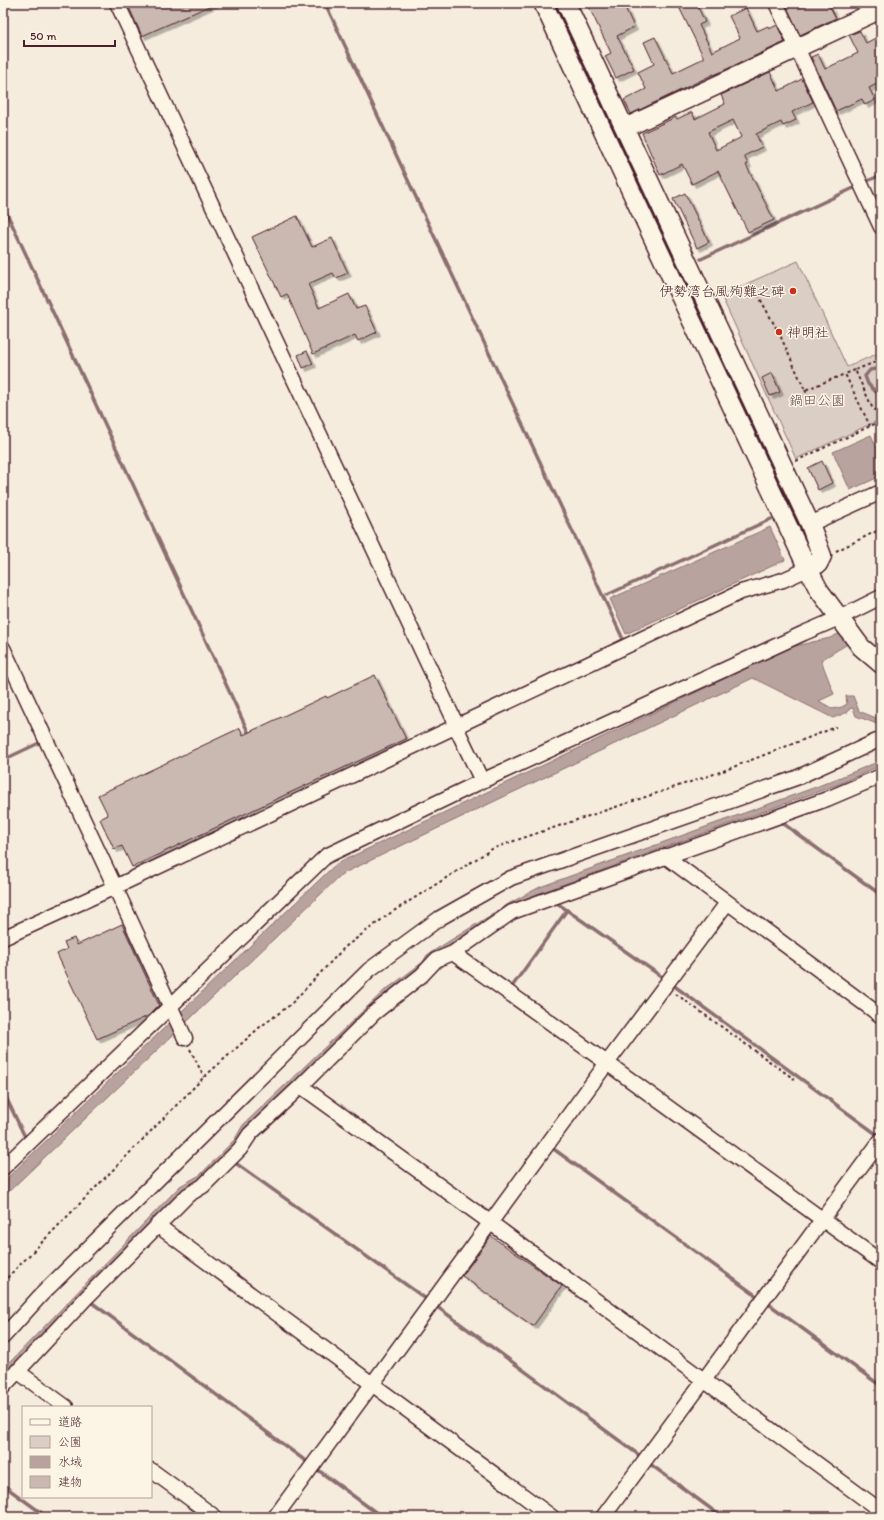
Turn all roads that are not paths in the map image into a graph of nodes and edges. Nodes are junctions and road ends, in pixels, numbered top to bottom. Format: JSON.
{"nodes":[{"id":1,"x":117,"y":3,"type":"edge"},
{"id":2,"x":543,"y":3,"type":"edge"},
{"id":3,"x":566,"y":3,"type":"edge"},
{"id":4,"x":776,"y":3,"type":"edge"},
{"id":5,"x":881,"y":9,"type":"edge"},
{"id":6,"x":797,"y":49,"type":"junction"},
{"id":7,"x":625,"y":128,"type":"junction"},
{"id":8,"x":881,"y":227,"type":"edge"},
{"id":9,"x":881,"y":492,"type":"edge"},
{"id":10,"x":810,"y":524,"type":"junction"},
{"id":11,"x":808,"y":569,"type":"junction"},
{"id":12,"x":881,"y":597,"type":"edge"},
{"id":13,"x":842,"y":622,"type":"junction"},
{"id":14,"x":3,"y":648,"type":"edge"},
{"id":15,"x":881,"y":664,"type":"edge"},
{"id":16,"x":456,"y":726,"type":"junction"},
{"id":17,"x":881,"y":739,"type":"edge"},
{"id":18,"x":881,"y":776,"type":"edge"},
{"id":19,"x":482,"y":781,"type":"junction"},
{"id":20,"x":665,"y":856,"type":"junction"},
{"id":21,"x":116,"y":887,"type":"junction"},
{"id":22,"x":727,"y":903,"type":"junction"},
{"id":23,"x":3,"y":938,"type":"edge"},
{"id":24,"x":453,"y":953,"type":"junction"},
{"id":25,"x":170,"y":1006,"type":"junction"},
{"id":26,"x":881,"y":1016,"type":"edge"},
{"id":27,"x":184,"y":1038,"type":"road end"},
{"id":28,"x":607,"y":1063,"type":"junction"},
{"id":29,"x":301,"y":1086,"type":"junction"},
{"id":30,"x":881,"y":1140,"type":"edge"},
{"id":31,"x":3,"y":1168,"type":"edge"},
{"id":32,"x":823,"y":1219,"type":"junction"},
{"id":33,"x":490,"y":1223,"type":"junction"},
{"id":34,"x":157,"y":1225,"type":"junction"},
{"id":35,"x":881,"y":1262,"type":"edge"},
{"id":36,"x":3,"y":1337,"type":"edge"},
{"id":37,"x":17,"y":1371,"type":"junction"},
{"id":38,"x":704,"y":1380,"type":"junction"},
{"id":39,"x":372,"y":1384,"type":"junction"},
{"id":40,"x":3,"y":1387,"type":"edge"},
{"id":41,"x":65,"y":1406,"type":"edge"},
{"id":42,"x":152,"y":1471,"type":"edge"},
{"id":43,"x":881,"y":1511,"type":"edge"},
{"id":44,"x":216,"y":1517,"type":"edge"},
{"id":45,"x":275,"y":1517,"type":"edge"},
{"id":46,"x":552,"y":1517,"type":"edge"},
{"id":47,"x":603,"y":1517,"type":"edge"}],
"edges":[{"from":1,"to":16,"type":"street"},
{"from":2,"to":11,"type":"street"},
{"from":3,"to":7,"type":"street"},
{"from":4,"to":6,"type":"street"},
{"from":5,"to":6,"type":"street"},
{"from":6,"to":7,"type":"street"},
{"from":6,"to":8,"type":"street"},
{"from":7,"to":10,"type":"street"},
{"from":9,"to":10,"type":"street"},
{"from":10,"to":11,"type":"street"},
{"from":11,"to":13,"type":"street"},
{"from":11,"to":16,"type":"street"},
{"from":12,"to":13,"type":"street"},
{"from":13,"to":15,"type":"street"},
{"from":13,"to":19,"type":"street"},
{"from":14,"to":21,"type":"street"},
{"from":16,"to":19,"type":"street"},
{"from":16,"to":21,"type":"street"},
{"from":17,"to":36,"type":"street"},
{"from":18,"to":20,"type":"street"},
{"from":19,"to":25,"type":"street"},
{"from":20,"to":22,"type":"street"},
{"from":20,"to":24,"type":"street"},
{"from":21,"to":23,"type":"street"},
{"from":21,"to":25,"type":"street"},
{"from":22,"to":26,"type":"street"},
{"from":22,"to":28,"type":"street"},
{"from":24,"to":28,"type":"street"},
{"from":24,"to":29,"type":"street"},
{"from":25,"to":27,"type":"street"},
{"from":25,"to":31,"type":"street"},
{"from":28,"to":32,"type":"street"},
{"from":28,"to":33,"type":"street"},
{"from":29,"to":33,"type":"street"},
{"from":29,"to":34,"type":"street"},
{"from":30,"to":32,"type":"street"},
{"from":32,"to":35,"type":"street"},
{"from":32,"to":38,"type":"street"},
{"from":33,"to":38,"type":"street"},
{"from":33,"to":39,"type":"street"},
{"from":34,"to":37,"type":"street"},
{"from":34,"to":39,"type":"street"},
{"from":37,"to":40,"type":"street"},
{"from":37,"to":41,"type":"street"},
{"from":38,"to":43,"type":"street"},
{"from":38,"to":47,"type":"street"},
{"from":39,"to":45,"type":"street"},
{"from":39,"to":46,"type":"street"},
{"from":42,"to":44,"type":"street"}]}
